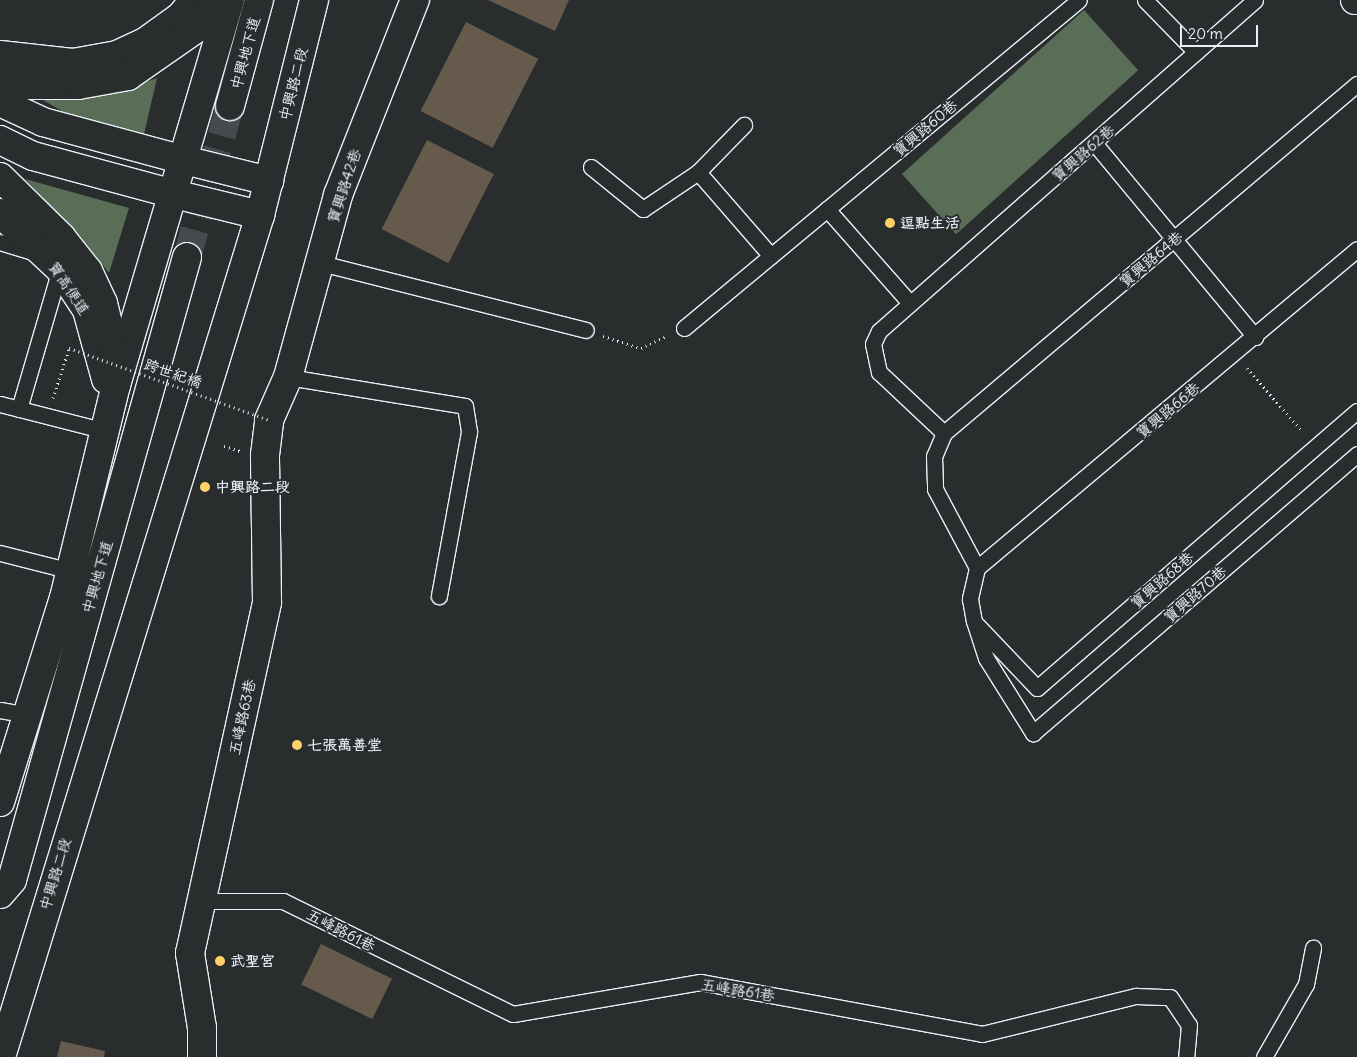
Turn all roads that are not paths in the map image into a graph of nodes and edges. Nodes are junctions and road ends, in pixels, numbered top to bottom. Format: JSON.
{"nodes":[{"id":1,"x":194,"y":0,"type":"edge"},
{"id":2,"x":214,"y":0,"type":"edge"},
{"id":3,"x":230,"y":0,"type":"edge"},
{"id":4,"x":259,"y":0,"type":"edge"},
{"id":5,"x":314,"y":0,"type":"edge"},
{"id":6,"x":415,"y":0,"type":"edge"},
{"id":7,"x":1079,"y":0,"type":"edge"},
{"id":8,"x":1145,"y":0,"type":"edge"},
{"id":9,"x":1255,"y":0,"type":"edge"},
{"id":10,"x":1196,"y":52,"type":"junction"},
{"id":11,"x":0,"y":55,"type":"edge"},
{"id":12,"x":0,"y":79,"type":"edge"},
{"id":13,"x":1357,"y":84,"type":"edge"},
{"id":14,"x":0,"y":102,"type":"edge"},
{"id":15,"x":230,"y":106,"type":"tunnel mouth"},
{"id":16,"x":744,"y":125,"type":"dead end"},
{"id":17,"x":0,"y":140,"type":"edge"},
{"id":18,"x":1095,"y":144,"type":"junction"},
{"id":19,"x":180,"y":159,"type":"junction"},
{"id":20,"x":591,"y":167,"type":"dead end"},
{"id":21,"x":698,"y":172,"type":"junction"},
{"id":22,"x":0,"y":178,"type":"edge"},
{"id":23,"x":269,"y":181,"type":"junction"},
{"id":24,"x":170,"y":193,"type":"junction"},
{"id":25,"x":827,"y":209,"type":"junction"},
{"id":26,"x":0,"y":212,"type":"edge"},
{"id":27,"x":260,"y":214,"type":"junction"},
{"id":28,"x":1173,"y":241,"type":"junction"},
{"id":29,"x":0,"y":242,"type":"edge"},
{"id":30,"x":1357,"y":249,"type":"edge"},
{"id":31,"x":771,"y":256,"type":"junction"},
{"id":32,"x":187,"y":257,"type":"tunnel mouth"},
{"id":33,"x":54,"y":263,"type":"junction"},
{"id":34,"x":321,"y":263,"type":"junction"},
{"id":35,"x":909,"y":302,"type":"junction"},
{"id":36,"x":684,"y":328,"type":"road end"},
{"id":37,"x":586,"y":330,"type":"road end"},
{"id":38,"x":1255,"y":337,"type":"junction"},
{"id":39,"x":288,"y":377,"type":"junction"},
{"id":40,"x":116,"y":385,"type":"junction"},
{"id":41,"x":0,"y":404,"type":"edge"},
{"id":42,"x":20,"y":409,"type":"junction"},
{"id":43,"x":1357,"y":411,"type":"edge"},
{"id":44,"x":109,"y":421,"type":"junction"},
{"id":45,"x":944,"y":433,"type":"junction"},
{"id":46,"x":1357,"y":454,"type":"edge"},
{"id":47,"x":0,"y":553,"type":"edge"},
{"id":48,"x":977,"y":568,"type":"junction"},
{"id":49,"x":71,"y":571,"type":"junction"},
{"id":50,"x":439,"y":596,"type":"dead end"},
{"id":51,"x":974,"y":621,"type":"junction"},
{"id":52,"x":0,"y":710,"type":"edge"},
{"id":53,"x":27,"y":715,"type":"junction"},
{"id":54,"x":0,"y":802,"type":"edge"},
{"id":55,"x":0,"y":894,"type":"edge"},
{"id":56,"x":201,"y":901,"type":"junction"},
{"id":57,"x":1313,"y":948,"type":"dead end"},
{"id":58,"x":1,"y":1057,"type":"edge"},
{"id":59,"x":202,"y":1057,"type":"edge"},
{"id":60,"x":1186,"y":1057,"type":"edge"},
{"id":61,"x":1264,"y":1057,"type":"edge"}],
"edges":[{"from":1,"to":11,"type":"main road"},
{"from":2,"to":12,"type":"main road"},
{"from":3,"to":19,"type":"main road"},
{"from":4,"to":15,"type":"main road","name":"中興地下道"},
{"from":5,"to":23,"type":"main road","name":"中興路二段"},
{"from":6,"to":34,"type":"main road","name":"寶興路42巷"},
{"from":7,"to":25,"type":"lane","name":"寶興路60巷"},
{"from":8,"to":10,"type":"lane"},
{"from":9,"to":10,"type":"lane","name":"寶興路62巷"},
{"from":10,"to":18,"type":"lane","name":"寶興路62巷"},
{"from":13,"to":28,"type":"lane","name":"寶興路64巷"},
{"from":14,"to":19,"type":"main road"},
{"from":16,"to":21,"type":"lane"},
{"from":17,"to":24,"type":"main road"},
{"from":18,"to":28,"type":"lane"},
{"from":18,"to":35,"type":"lane","name":"寶興路62巷"},
{"from":19,"to":23,"type":"main road"},
{"from":19,"to":24,"type":"main road"},
{"from":20,"to":21,"type":"lane"},
{"from":21,"to":31,"type":"lane"},
{"from":22,"to":40,"type":"main road"},
{"from":23,"to":27,"type":"main road","name":"中興路二段"},
{"from":24,"to":27,"type":"main road"},
{"from":24,"to":40,"type":"main road"},
{"from":25,"to":31,"type":"lane","name":"寶興路60巷"},
{"from":25,"to":35,"type":"lane"},
{"from":26,"to":33,"type":"main road","name":"寶高便道"},
{"from":27,"to":58,"type":"main road","name":"中興路二段"},
{"from":28,"to":38,"type":"lane"},
{"from":28,"to":45,"type":"lane","name":"寶興路64巷"},
{"from":29,"to":33,"type":"lane"},
{"from":30,"to":38,"type":"lane","name":"寶興路66巷"},
{"from":31,"to":36,"type":"lane","name":"寶興路60巷"},
{"from":32,"to":55,"type":"main road","name":"中興地下道"},
{"from":33,"to":42,"type":"lane"},
{"from":33,"to":44,"type":"main road","name":"寶高便道"},
{"from":34,"to":37,"type":"lane"},
{"from":34,"to":39,"type":"main road","name":"寶興路42巷"},
{"from":35,"to":45,"type":"lane","name":"寶興路62巷"},
{"from":38,"to":48,"type":"lane","name":"寶興路66巷"},
{"from":39,"to":50,"type":"lane"},
{"from":39,"to":56,"type":"main road","name":"五峰路63巷"},
{"from":40,"to":44,"type":"main road"},
{"from":41,"to":42,"type":"lane"},
{"from":42,"to":44,"type":"lane"},
{"from":43,"to":51,"type":"lane","name":"寶興路68巷"},
{"from":44,"to":49,"type":"main road"},
{"from":45,"to":48,"type":"lane"},
{"from":46,"to":51,"type":"lane","name":"寶興路70巷"},
{"from":47,"to":49,"type":"lane"},
{"from":48,"to":51,"type":"lane"},
{"from":49,"to":53,"type":"main road"},
{"from":52,"to":53,"type":"lane"},
{"from":53,"to":54,"type":"main road"},
{"from":56,"to":59,"type":"main road","name":"五峰路63巷"},
{"from":56,"to":60,"type":"lane","name":"五峰路61巷"},
{"from":57,"to":61,"type":"lane"}]}
